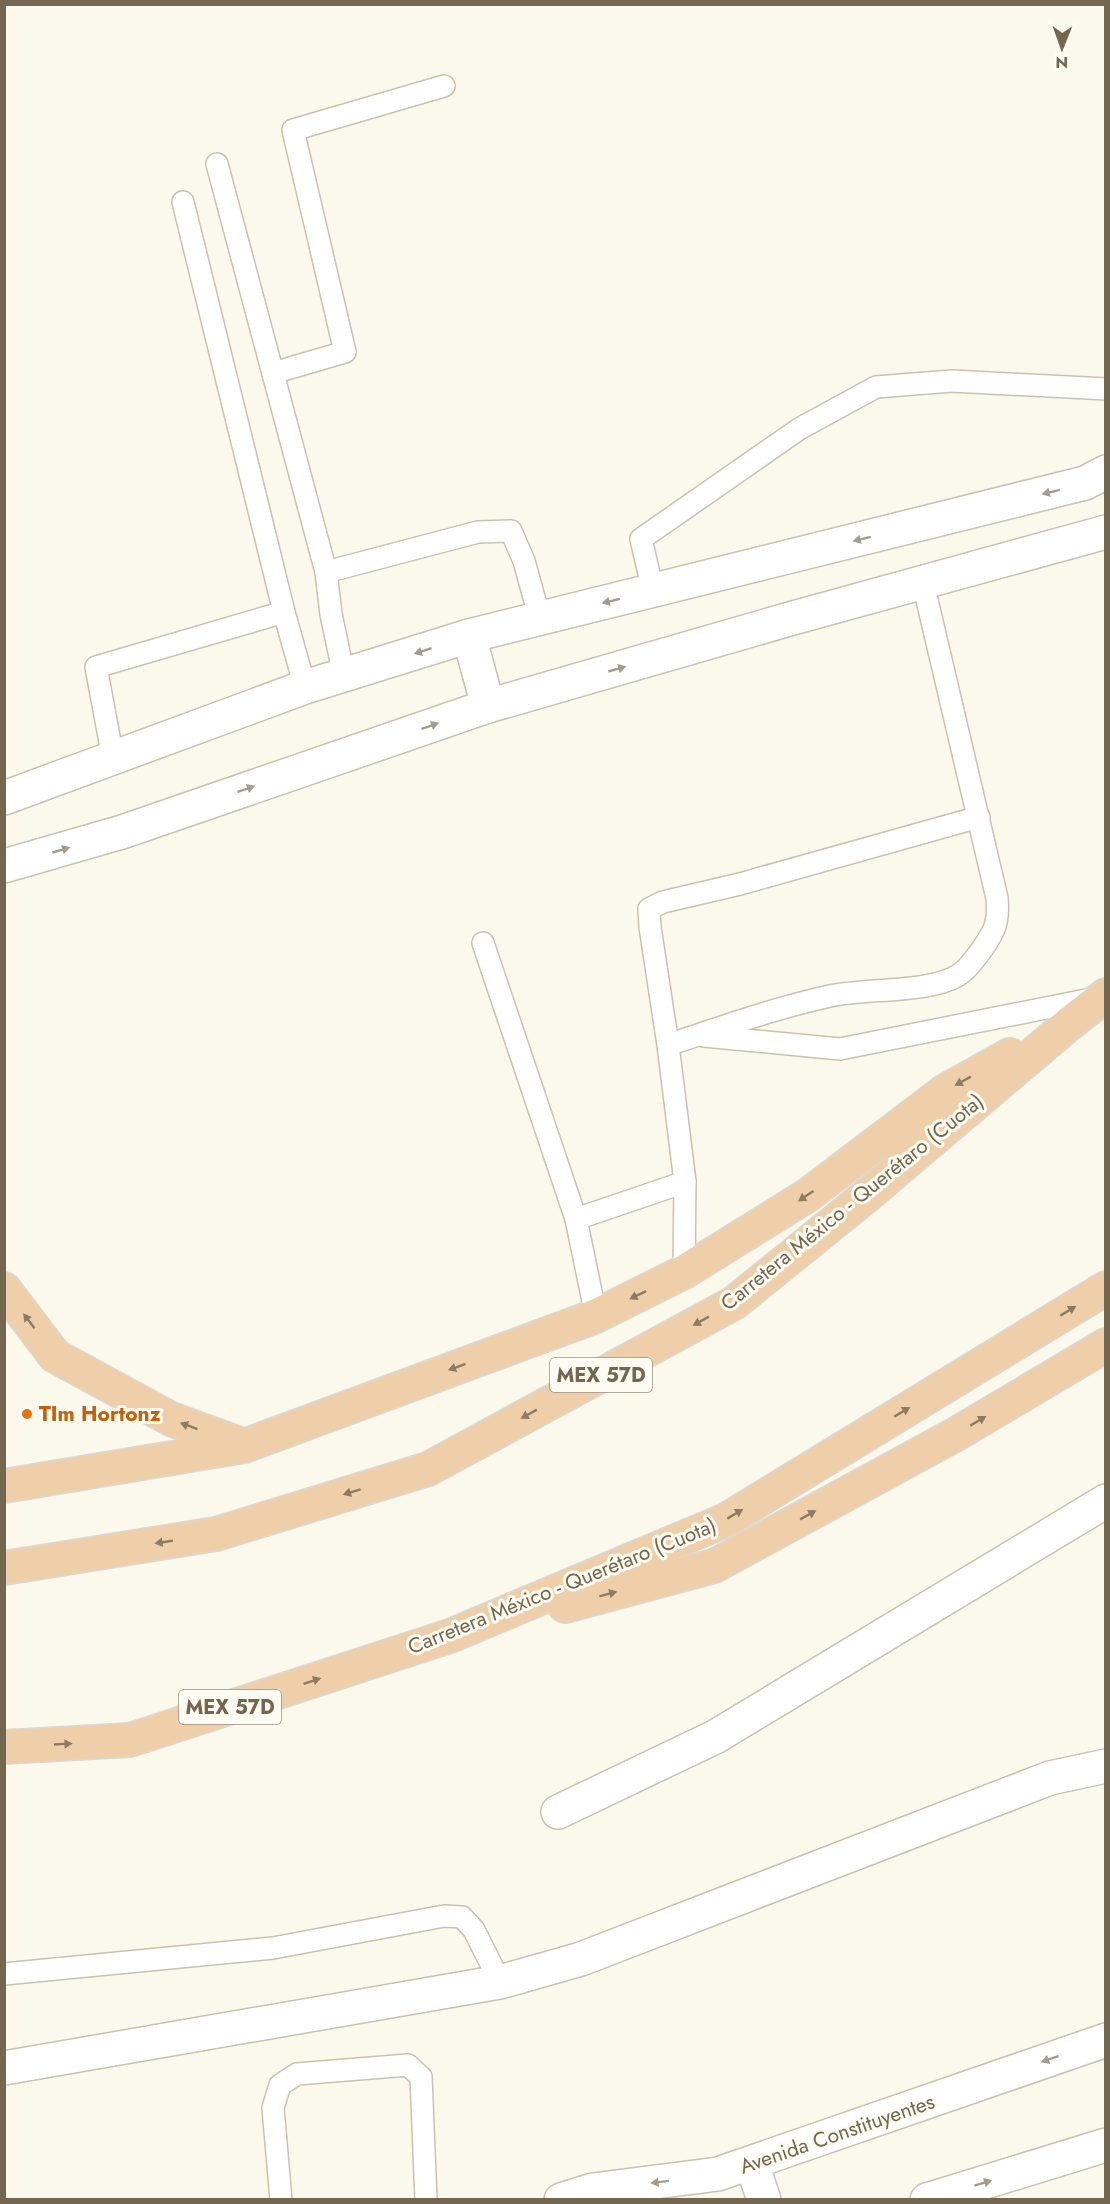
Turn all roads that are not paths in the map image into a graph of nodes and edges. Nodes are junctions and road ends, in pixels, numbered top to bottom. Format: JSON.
{"nodes":[{"id":1,"x":444,"y":86,"type":"dead end"},
{"id":2,"x":217,"y":164,"type":"dead end"},
{"id":3,"x":183,"y":202,"type":"dead end"},
{"id":4,"x":273,"y":373,"type":"junction"},
{"id":5,"x":1106,"y":389,"type":"edge"},
{"id":6,"x":1106,"y":472,"type":"edge"},
{"id":7,"x":1106,"y":532,"type":"edge"},
{"id":8,"x":326,"y":572,"type":"junction"},
{"id":9,"x":923,"y":583,"type":"junction"},
{"id":10,"x":653,"y":591,"type":"junction"},
{"id":11,"x":284,"y":612,"type":"junction"},
{"id":12,"x":540,"y":619,"type":"junction"},
{"id":13,"x":469,"y":636,"type":"junction"},
{"id":14,"x":344,"y":676,"type":"junction"},
{"id":15,"x":305,"y":687,"type":"junction"},
{"id":16,"x":488,"y":706,"type":"junction"},
{"id":17,"x":113,"y":758,"type":"junction"},
{"id":18,"x":6,"y":792,"type":"edge"},
{"id":19,"x":979,"y":816,"type":"junction"},
{"id":20,"x":4,"y":866,"type":"edge"},
{"id":21,"x":483,"y":943,"type":"dead end"},
{"id":22,"x":1104,"y":996,"type":"edge"},
{"id":23,"x":1070,"y":1023,"type":"junction"},
{"id":24,"x":696,"y":1035,"type":"junction"},
{"id":25,"x":668,"y":1045,"type":"junction"},
{"id":26,"x":685,"y":1182,"type":"junction"},
{"id":27,"x":576,"y":1219,"type":"junction"},
{"id":28,"x":684,"y":1272,"type":"junction"},
{"id":29,"x":4,"y":1288,"type":"edge"},
{"id":30,"x":1106,"y":1288,"type":"edge"},
{"id":31,"x":596,"y":1316,"type":"junction"},
{"id":32,"x":1106,"y":1345,"type":"edge"},
{"id":33,"x":244,"y":1446,"type":"junction"},
{"id":34,"x":4,"y":1486,"type":"edge"},
{"id":35,"x":1106,"y":1501,"type":"edge"},
{"id":36,"x":4,"y":1568,"type":"edge"},
{"id":37,"x":450,"y":1636,"type":"junction"},
{"id":38,"x":4,"y":1747,"type":"edge"},
{"id":39,"x":1106,"y":1766,"type":"edge"},
{"id":40,"x":558,"y":1812,"type":"dead end"},
{"id":41,"x":4,"y":1974,"type":"edge"},
{"id":42,"x":500,"y":1982,"type":"junction"},
{"id":43,"x":1106,"y":2040,"type":"edge"},
{"id":44,"x":4,"y":2068,"type":"edge"},
{"id":45,"x":1106,"y":2145,"type":"edge"},
{"id":46,"x":752,"y":2164,"type":"junction"},
{"id":47,"x":718,"y":2174,"type":"junction"},
{"id":48,"x":281,"y":2199,"type":"edge"},
{"id":49,"x":426,"y":2199,"type":"edge"},
{"id":50,"x":561,"y":2199,"type":"edge"},
{"id":51,"x":680,"y":2199,"type":"edge"},
{"id":52,"x":764,"y":2199,"type":"edge"},
{"id":53,"x":929,"y":2199,"type":"edge"}],
"edges":[{"from":1,"to":4,"type":"lane"},
{"from":2,"to":4,"type":"lane"},
{"from":3,"to":11,"type":"lane"},
{"from":4,"to":8,"type":"lane"},
{"from":5,"to":10,"type":"lane"},
{"from":6,"to":10,"type":"street","one_way":true},
{"from":7,"to":9,"type":"street"},
{"from":8,"to":12,"type":"lane"},
{"from":8,"to":14,"type":"lane"},
{"from":16,"to":9,"type":"street","one_way":true},
{"from":9,"to":19,"type":"lane"},
{"from":10,"to":12,"type":"street","one_way":true},
{"from":11,"to":15,"type":"lane"},
{"from":11,"to":17,"type":"lane"},
{"from":12,"to":13,"type":"street"},
{"from":13,"to":14,"type":"street","one_way":true},
{"from":13,"to":16,"type":"street"},
{"from":14,"to":15,"type":"street"},
{"from":15,"to":17,"type":"street"},
{"from":20,"to":16,"type":"street","one_way":true},
{"from":17,"to":18,"type":"street"},
{"from":19,"to":24,"type":"lane"},
{"from":19,"to":25,"type":"lane"},
{"from":21,"to":27,"type":"lane"},
{"from":22,"to":23,"type":"highway","name":"Carretera México - Querétaro (Cuota)","number":"MEX 57D"},
{"from":22,"to":24,"type":"lane"},
{"from":23,"to":28,"type":"highway","one_way":true},
{"from":23,"to":36,"type":"highway","name":"Carretera México - Querétaro (Cuota)","number":"MEX 57D","one_way":true},
{"from":24,"to":25,"type":"lane"},
{"from":25,"to":26,"type":"lane"},
{"from":26,"to":27,"type":"lane"},
{"from":26,"to":28,"type":"lane"},
{"from":27,"to":31,"type":"lane"},
{"from":28,"to":31,"type":"highway","one_way":true},
{"from":33,"to":29,"type":"highway","one_way":true},
{"from":37,"to":30,"type":"highway","name":"Carretera México - Querétaro (Cuota)","number":"MEX 57D","one_way":true},
{"from":31,"to":33,"type":"highway","one_way":true},
{"from":37,"to":32,"type":"highway","one_way":true},
{"from":33,"to":34,"type":"highway"},
{"from":35,"to":40,"type":"street"},
{"from":38,"to":37,"type":"highway","name":"Carretera México - Querétaro (Cuota)","number":"MEX 57D","one_way":true},
{"from":39,"to":42,"type":"street"},
{"from":41,"to":42,"type":"lane"},
{"from":42,"to":44,"type":"street"},
{"from":43,"to":46,"type":"street","name":"Avenida Constituyentes","one_way":true},
{"from":53,"to":45,"type":"street","one_way":true},
{"from":46,"to":47,"type":"street","name":"Avenida Constituyentes"},
{"from":46,"to":52,"type":"street"},
{"from":47,"to":50,"type":"street","name":"Avenida Constituyentes","one_way":true},
{"from":47,"to":51,"type":"street"},
{"from":48,"to":49,"type":"lane"}]}
